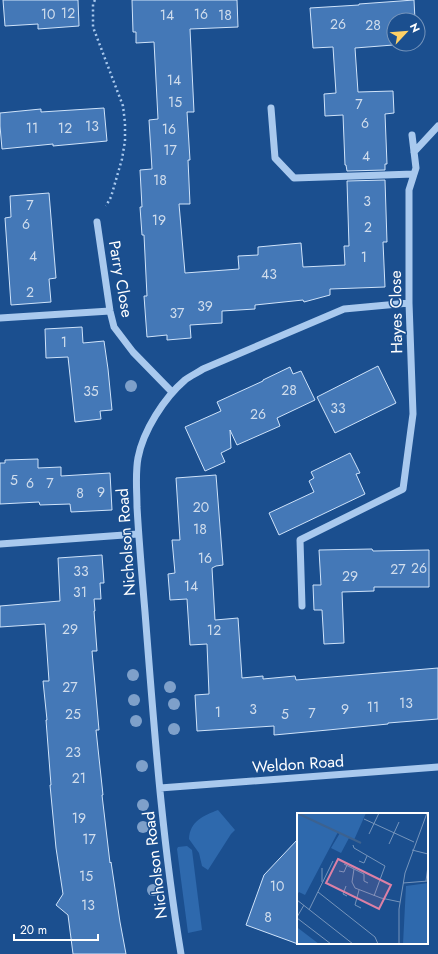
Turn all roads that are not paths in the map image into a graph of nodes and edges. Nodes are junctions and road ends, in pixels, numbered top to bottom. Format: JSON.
{"nodes":[{"id":1,"x":271,"y":108,"type":"dead end"},
{"id":2,"x":438,"y":126,"type":"edge"},
{"id":3,"x":412,"y":135,"type":"dead end"},
{"id":4,"x":414,"y":152,"type":"junction"},
{"id":5,"x":414,"y":174,"type":"junction"},
{"id":6,"x":97,"y":222,"type":"road end"},
{"id":7,"x":409,"y":303,"type":"junction"},
{"id":8,"x":110,"y":311,"type":"junction"},
{"id":9,"x":0,"y":318,"type":"edge"},
{"id":10,"x":172,"y":392,"type":"junction"},
{"id":11,"x":138,"y":534,"type":"junction"},
{"id":12,"x":0,"y":544,"type":"edge"},
{"id":13,"x":302,"y":606,"type":"dead end"},
{"id":14,"x":438,"y":767,"type":"edge"},
{"id":15,"x":160,"y":788,"type":"junction"},
{"id":16,"x":181,"y":954,"type":"edge"}],
"edges":[{"from":1,"to":5,"type":"street"},
{"from":2,"to":4,"type":"street"},
{"from":3,"to":4,"type":"street","name":"Hayes Close"},
{"from":4,"to":5,"type":"street","name":"Hayes Close"},
{"from":5,"to":7,"type":"street","name":"Hayes Close"},
{"from":6,"to":8,"type":"street","name":"Parry Close"},
{"from":7,"to":10,"type":"street","name":"Nicholson Road"},
{"from":7,"to":13,"type":"street","name":"Hayes Close"},
{"from":8,"to":9,"type":"street"},
{"from":8,"to":10,"type":"street","name":"Parry Close"},
{"from":10,"to":11,"type":"street","name":"Nicholson Road"},
{"from":11,"to":12,"type":"street"},
{"from":11,"to":15,"type":"street","name":"Nicholson Road"},
{"from":14,"to":15,"type":"street","name":"Weldon Road"},
{"from":15,"to":16,"type":"street","name":"Nicholson Road"}]}
